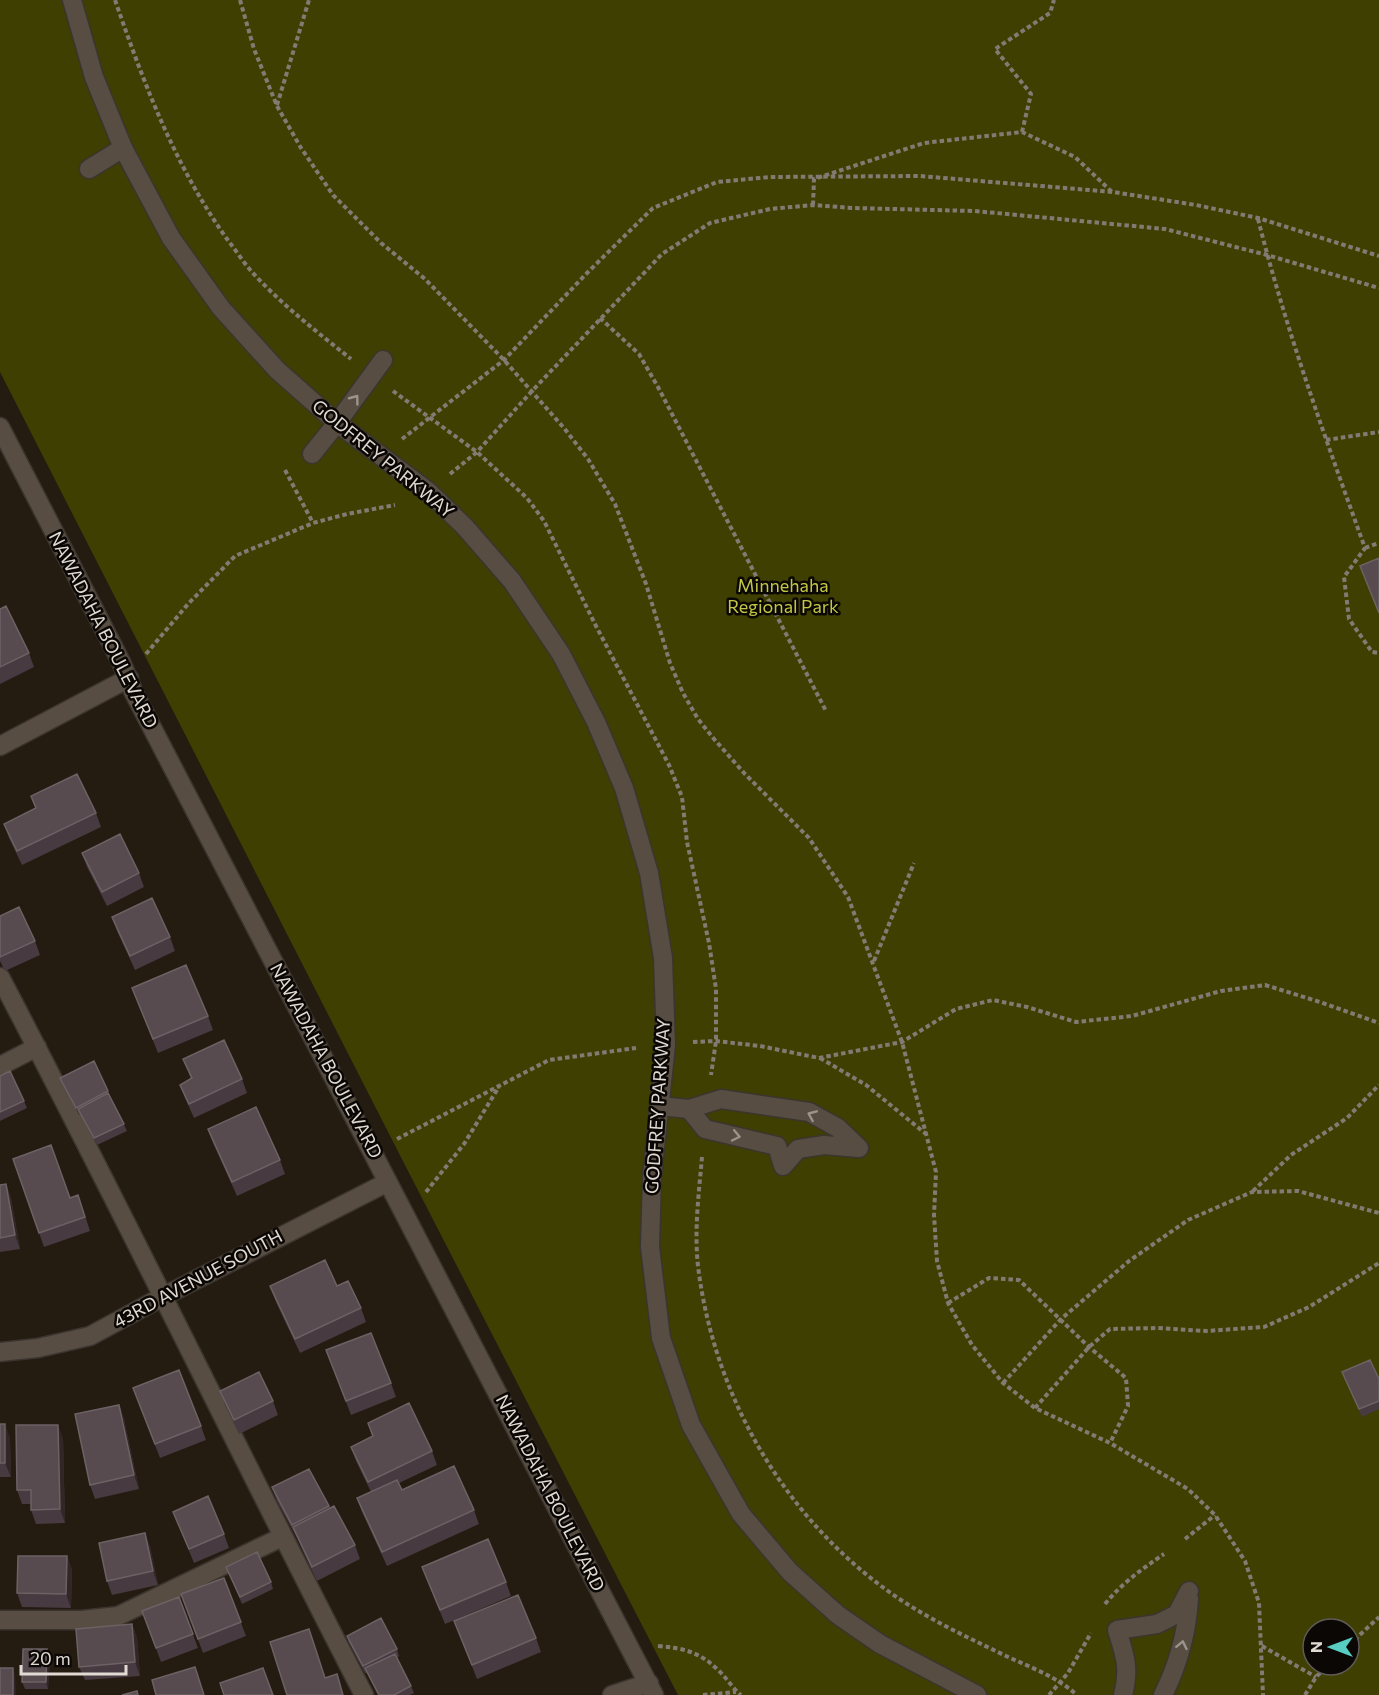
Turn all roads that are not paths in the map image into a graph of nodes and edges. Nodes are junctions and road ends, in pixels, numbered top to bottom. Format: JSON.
{"nodes":[{"id":1,"x":72,"y":0,"type":"edge"},
{"id":2,"x":123,"y":148,"type":"junction"},
{"id":3,"x":89,"y":169,"type":"dead end"},
{"id":4,"x":383,"y":360,"type":"dead end"},
{"id":5,"x":337,"y":423,"type":"junction"},
{"id":6,"x":0,"y":427,"type":"edge"},
{"id":7,"x":312,"y":454,"type":"dead end"},
{"id":8,"x":129,"y":678,"type":"junction"},
{"id":9,"x":0,"y":746,"type":"edge"},
{"id":10,"x":0,"y":977,"type":"edge"},
{"id":11,"x":37,"y":1047,"type":"junction"},
{"id":12,"x":0,"y":1065,"type":"edge"},
{"id":13,"x":659,"y":1106,"type":"junction"},
{"id":14,"x":689,"y":1109,"type":"junction"},
{"id":15,"x":388,"y":1182,"type":"junction"},
{"id":16,"x":164,"y":1296,"type":"junction"},
{"id":17,"x":0,"y":1352,"type":"edge"},
{"id":18,"x":282,"y":1536,"type":"junction"},
{"id":19,"x":0,"y":1620,"type":"edge"},
{"id":20,"x":652,"y":1689,"type":"edge"},
{"id":21,"x":364,"y":1695,"type":"edge"},
{"id":22,"x":612,"y":1695,"type":"edge"},
{"id":23,"x":977,"y":1695,"type":"edge"},
{"id":24,"x":1123,"y":1695,"type":"edge"},
{"id":25,"x":1163,"y":1695,"type":"edge"}],
"edges":[{"from":1,"to":2,"type":"street","name":"GODFREY PARKWAY"},
{"from":2,"to":3,"type":"street"},
{"from":2,"to":5,"type":"street","name":"GODFREY PARKWAY"},
{"from":5,"to":4,"type":"street","one_way":true},
{"from":5,"to":7,"type":"street"},
{"from":5,"to":13,"type":"street","name":"GODFREY PARKWAY"},
{"from":6,"to":8,"type":"street","name":"NAWADAHA BOULEVARD"},
{"from":8,"to":9,"type":"street"},
{"from":8,"to":15,"type":"street","name":"NAWADAHA BOULEVARD"},
{"from":10,"to":11,"type":"street"},
{"from":11,"to":12,"type":"street"},
{"from":11,"to":16,"type":"street"},
{"from":13,"to":14,"type":"street"},
{"from":13,"to":23,"type":"street","name":"GODFREY PARKWAY"},
{"from":14,"to":14,"type":"street","one_way":true},
{"from":15,"to":16,"type":"street","name":"43RD AVENUE SOUTH"},
{"from":15,"to":20,"type":"street","name":"NAWADAHA BOULEVARD"},
{"from":16,"to":17,"type":"street","name":"43RD AVENUE SOUTH"},
{"from":16,"to":18,"type":"street"},
{"from":18,"to":19,"type":"street"},
{"from":18,"to":21,"type":"street"},
{"from":20,"to":22,"type":"street"},
{"from":25,"to":24,"type":"street","one_way":true}]}
